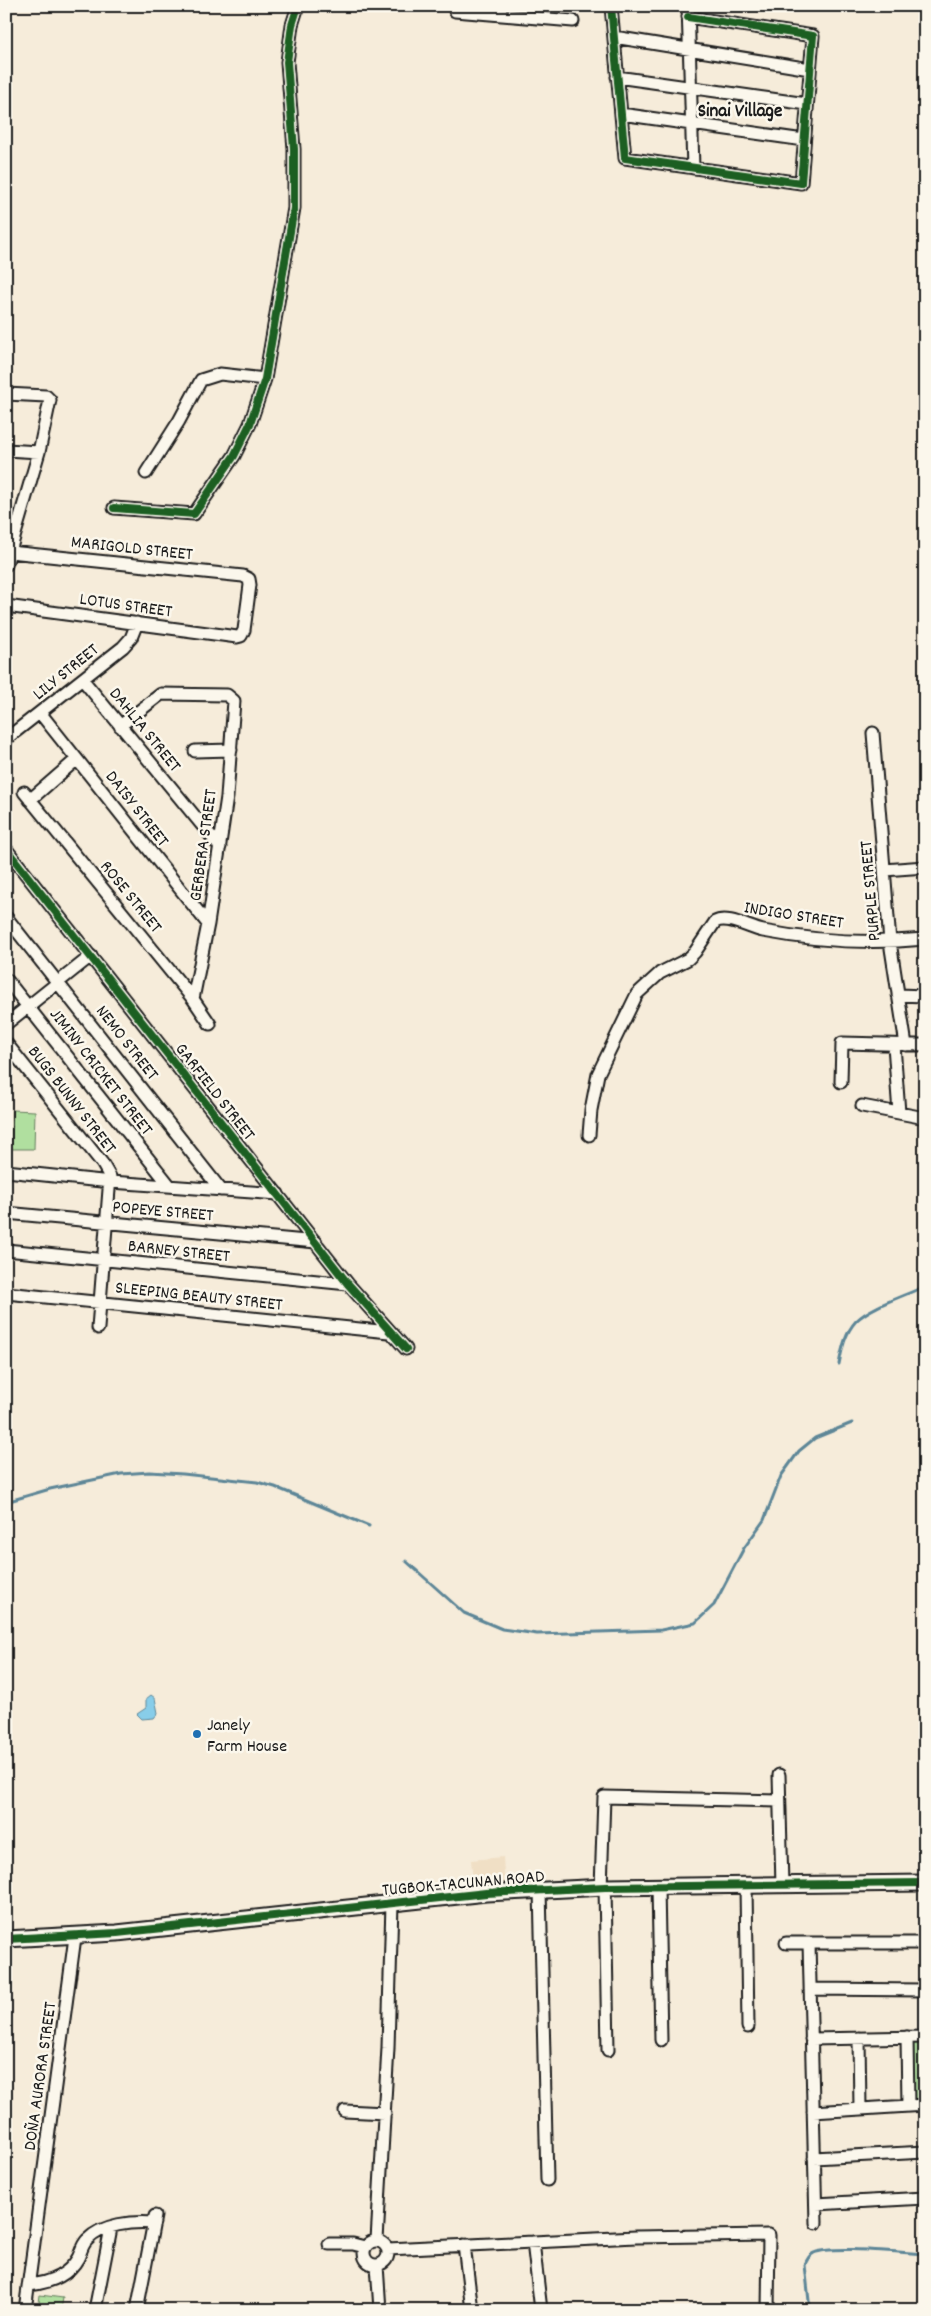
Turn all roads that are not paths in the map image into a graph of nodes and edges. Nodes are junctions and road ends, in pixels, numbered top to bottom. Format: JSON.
{"nodes":[{"id":1,"x":298,"y":6,"type":"edge"},
{"id":2,"x":456,"y":6,"type":"edge"},
{"id":3,"x":611,"y":6,"type":"edge"},
{"id":4,"x":688,"y":12,"type":"edge"},
{"id":5,"x":574,"y":21,"type":"dead end"},
{"id":6,"x":614,"y":37,"type":"junction"},
{"id":7,"x":689,"y":49,"type":"junction"},
{"id":8,"x":810,"y":69,"type":"junction"},
{"id":9,"x":618,"y":77,"type":"junction"},
{"id":10,"x":690,"y":87,"type":"junction"},
{"id":11,"x":807,"y":104,"type":"junction"},
{"id":12,"x":621,"y":114,"type":"junction"},
{"id":13,"x":692,"y":124,"type":"junction"},
{"id":14,"x":804,"y":140,"type":"junction"},
{"id":15,"x":693,"y":168,"type":"junction"},
{"id":16,"x":265,"y":379,"type":"junction"},
{"id":17,"x":6,"y":394,"type":"edge"},
{"id":18,"x":6,"y":450,"type":"edge"},
{"id":19,"x":39,"y":452,"type":"junction"},
{"id":20,"x":146,"y":473,"type":"dead end"},
{"id":21,"x":114,"y":508,"type":"dead end"},
{"id":22,"x":10,"y":552,"type":"junction"},
{"id":23,"x":6,"y":565,"type":"edge"},
{"id":24,"x":6,"y":606,"type":"edge"},
{"id":25,"x":136,"y":623,"type":"junction"},
{"id":26,"x":241,"y":636,"type":"joint"},
{"id":27,"x":83,"y":680,"type":"junction"},
{"id":28,"x":41,"y":714,"type":"junction"},
{"id":29,"x":120,"y":726,"type":"junction"},
{"id":30,"x":873,"y":733,"type":"dead end"},
{"id":31,"x":6,"y":739,"type":"edge"},
{"id":32,"x":231,"y":750,"type":"junction"},
{"id":33,"x":195,"y":751,"type":"dead end"},
{"id":34,"x":77,"y":759,"type":"junction"},
{"id":35,"x":220,"y":847,"type":"junction"},
{"id":36,"x":6,"y":849,"type":"edge"},
{"id":37,"x":925,"y":867,"type":"edge"},
{"id":38,"x":884,"y":870,"type":"junction"},
{"id":39,"x":6,"y":917,"type":"edge"},
{"id":40,"x":208,"y":924,"type":"junction"},
{"id":41,"x":925,"y":939,"type":"edge"},
{"id":42,"x":890,"y":942,"type":"junction"},
{"id":43,"x":90,"y":956,"type":"junction"},
{"id":44,"x":6,"y":979,"type":"edge"},
{"id":45,"x":58,"y":982,"type":"junction"},
{"id":46,"x":898,"y":995,"type":"junction"},
{"id":47,"x":925,"y":996,"type":"edge"},
{"id":48,"x":193,"y":999,"type":"junction"},
{"id":49,"x":28,"y":1006,"type":"junction"},
{"id":50,"x":6,"y":1024,"type":"edge"},
{"id":51,"x":210,"y":1024,"type":"dead end"},
{"id":52,"x":6,"y":1043,"type":"edge"},
{"id":53,"x":894,"y":1045,"type":"junction"},
{"id":54,"x":906,"y":1045,"type":"junction"},
{"id":55,"x":925,"y":1046,"type":"edge"},
{"id":56,"x":841,"y":1082,"type":"dead end"},
{"id":57,"x":862,"y":1106,"type":"dead end"},
{"id":58,"x":898,"y":1113,"type":"junction"},
{"id":59,"x":925,"y":1118,"type":"edge"},
{"id":60,"x":589,"y":1136,"type":"dead end"},
{"id":61,"x":6,"y":1171,"type":"edge"},
{"id":62,"x":111,"y":1182,"type":"junction"},
{"id":63,"x":170,"y":1186,"type":"junction"},
{"id":64,"x":221,"y":1190,"type":"junction"},
{"id":65,"x":278,"y":1194,"type":"junction"},
{"id":66,"x":6,"y":1213,"type":"edge"},
{"id":67,"x":107,"y":1223,"type":"junction"},
{"id":68,"x":316,"y":1242,"type":"junction"},
{"id":69,"x":6,"y":1250,"type":"edge"},
{"id":70,"x":104,"y":1260,"type":"junction"},
{"id":71,"x":348,"y":1284,"type":"junction"},
{"id":72,"x":6,"y":1292,"type":"edge"},
{"id":73,"x":100,"y":1303,"type":"junction"},
{"id":74,"x":98,"y":1328,"type":"dead end"},
{"id":75,"x":389,"y":1332,"type":"junction"},
{"id":76,"x":406,"y":1349,"type":"dead end"},
{"id":77,"x":779,"y":1775,"type":"dead end"},
{"id":78,"x":779,"y":1801,"type":"junction"},
{"id":79,"x":925,"y":1883,"type":"edge"},
{"id":80,"x":782,"y":1885,"type":"junction"},
{"id":81,"x":746,"y":1886,"type":"junction"},
{"id":82,"x":658,"y":1887,"type":"junction"},
{"id":83,"x":602,"y":1888,"type":"junction"},
{"id":84,"x":540,"y":1890,"type":"junction"},
{"id":85,"x":396,"y":1902,"type":"junction"},
{"id":86,"x":75,"y":1937,"type":"junction"},
{"id":87,"x":6,"y":1939,"type":"edge"},
{"id":88,"x":786,"y":1943,"type":"dead end"},
{"id":89,"x":809,"y":1943,"type":"junction"},
{"id":90,"x":925,"y":1943,"type":"edge"},
{"id":91,"x":810,"y":1989,"type":"junction"},
{"id":92,"x":925,"y":1990,"type":"edge"},
{"id":93,"x":748,"y":2027,"type":"dead end"},
{"id":94,"x":907,"y":2037,"type":"junction"},
{"id":95,"x":925,"y":2037,"type":"edge"},
{"id":96,"x":811,"y":2038,"type":"junction"},
{"id":97,"x":859,"y":2038,"type":"junction"},
{"id":98,"x":661,"y":2040,"type":"dead end"},
{"id":99,"x":608,"y":2050,"type":"dead end"},
{"id":100,"x":925,"y":2105,"type":"edge"},
{"id":101,"x":908,"y":2106,"type":"junction"},
{"id":102,"x":860,"y":2108,"type":"junction"},
{"id":103,"x":345,"y":2112,"type":"dead end"},
{"id":104,"x":813,"y":2112,"type":"junction"},
{"id":105,"x":385,"y":2113,"type":"junction"},
{"id":106,"x":925,"y":2152,"type":"edge"},
{"id":107,"x":814,"y":2158,"type":"junction"},
{"id":108,"x":547,"y":2180,"type":"dead end"},
{"id":109,"x":925,"y":2198,"type":"edge"},
{"id":110,"x":816,"y":2204,"type":"junction"},
{"id":111,"x":816,"y":2223,"type":"dead end"},
{"id":112,"x":111,"y":2228,"type":"junction"},
{"id":113,"x":377,"y":2240,"type":"junction"},
{"id":114,"x":533,"y":2242,"type":"junction"},
{"id":115,"x":329,"y":2244,"type":"dead end"},
{"id":116,"x":464,"y":2245,"type":"junction"},
{"id":117,"x":364,"y":2247,"type":"junction"},
{"id":118,"x":388,"y":2249,"type":"junction"},
{"id":119,"x":377,"y":2265,"type":"junction"},
{"id":120,"x":29,"y":2285,"type":"junction"},
{"id":121,"x":25,"y":2310,"type":"edge"},
{"id":122,"x":95,"y":2310,"type":"edge"},
{"id":123,"x":137,"y":2310,"type":"edge"},
{"id":124,"x":380,"y":2310,"type":"edge"},
{"id":125,"x":472,"y":2310,"type":"edge"},
{"id":126,"x":540,"y":2310,"type":"edge"},
{"id":127,"x":768,"y":2310,"type":"edge"}],
"edges":[{"from":1,"to":16,"type":"street"},
{"from":2,"to":5,"type":"street"},
{"from":3,"to":6,"type":"street"},
{"from":4,"to":7,"type":"street"},
{"from":4,"to":8,"type":"street"},
{"from":6,"to":7,"type":"street"},
{"from":6,"to":9,"type":"street"},
{"from":7,"to":8,"type":"street"},
{"from":7,"to":10,"type":"street"},
{"from":8,"to":11,"type":"street"},
{"from":9,"to":10,"type":"street"},
{"from":9,"to":12,"type":"street"},
{"from":10,"to":11,"type":"street"},
{"from":10,"to":13,"type":"street"},
{"from":11,"to":14,"type":"street"},
{"from":12,"to":13,"type":"street"},
{"from":12,"to":15,"type":"street"},
{"from":13,"to":14,"type":"street"},
{"from":13,"to":15,"type":"street"},
{"from":14,"to":15,"type":"street"},
{"from":16,"to":20,"type":"street"},
{"from":16,"to":21,"type":"street"},
{"from":17,"to":19,"type":"street"},
{"from":18,"to":19,"type":"street"},
{"from":19,"to":22,"type":"street"},
{"from":22,"to":23,"type":"street"},
{"from":22,"to":26,"type":"street","name":"MARIGOLD STREET"},
{"from":24,"to":25,"type":"street","name":"LOTUS STREET"},
{"from":25,"to":26,"type":"street","name":"LOTUS STREET"},
{"from":25,"to":27,"type":"street","name":"LILY STREET"},
{"from":27,"to":28,"type":"street","name":"LILY STREET"},
{"from":27,"to":29,"type":"street","name":"DAHLIA STREET"},
{"from":28,"to":31,"type":"street","name":"LILY STREET"},
{"from":28,"to":34,"type":"street","name":"DAISY STREET"},
{"from":29,"to":32,"type":"street","name":"GERBERA STREET"},
{"from":29,"to":35,"type":"street","name":"DAHLIA STREET"},
{"from":30,"to":38,"type":"street","name":"PURPLE STREET"},
{"from":32,"to":33,"type":"street"},
{"from":32,"to":35,"type":"street","name":"GERBERA STREET"},
{"from":34,"to":40,"type":"street","name":"DAISY STREET"},
{"from":34,"to":48,"type":"street","name":"ROSE STREET"},
{"from":35,"to":40,"type":"street","name":"GERBERA STREET"},
{"from":36,"to":43,"type":"street","name":"GARFIELD STREET"},
{"from":37,"to":38,"type":"street"},
{"from":38,"to":42,"type":"street","name":"PURPLE STREET"},
{"from":39,"to":45,"type":"street","name":"NEMO STREET"},
{"from":40,"to":48,"type":"street","name":"GERBERA STREET"},
{"from":41,"to":42,"type":"street","name":"INDIGO STREET"},
{"from":42,"to":46,"type":"street","name":"PURPLE STREET"},
{"from":42,"to":60,"type":"street","name":"INDIGO STREET"},
{"from":43,"to":45,"type":"street"},
{"from":43,"to":65,"type":"street","name":"GARFIELD STREET"},
{"from":44,"to":49,"type":"street","name":"JIMINY CRICKET STREET"},
{"from":45,"to":49,"type":"street"},
{"from":45,"to":64,"type":"street","name":"NEMO STREET"},
{"from":46,"to":47,"type":"street"},
{"from":46,"to":54,"type":"street","name":"PURPLE STREET"},
{"from":48,"to":51,"type":"street","name":"ROSE STREET"},
{"from":49,"to":50,"type":"street"},
{"from":49,"to":63,"type":"street","name":"JIMINY CRICKET STREET"},
{"from":52,"to":62,"type":"street","name":"BUGS BUNNY STREET"},
{"from":53,"to":54,"type":"street"},
{"from":53,"to":56,"type":"street"},
{"from":53,"to":58,"type":"street"},
{"from":54,"to":55,"type":"street"},
{"from":57,"to":58,"type":"street"},
{"from":58,"to":59,"type":"street"},
{"from":61,"to":62,"type":"street","name":"POPEYE STREET"},
{"from":62,"to":63,"type":"street","name":"POPEYE STREET"},
{"from":62,"to":67,"type":"street","name":"BUGS BUNNY STREET"},
{"from":63,"to":64,"type":"street","name":"POPEYE STREET"},
{"from":64,"to":65,"type":"street","name":"POPEYE STREET"},
{"from":65,"to":68,"type":"street","name":"GARFIELD STREET"},
{"from":66,"to":67,"type":"street","name":"POPEYE STREET"},
{"from":67,"to":68,"type":"street","name":"POPEYE STREET"},
{"from":67,"to":70,"type":"street","name":"BUGS BUNNY STREET"},
{"from":68,"to":71,"type":"street","name":"GARFIELD STREET"},
{"from":69,"to":70,"type":"street","name":"BARNEY STREET"},
{"from":70,"to":71,"type":"street","name":"BARNEY STREET"},
{"from":70,"to":73,"type":"street","name":"BUGS BUNNY STREET"},
{"from":71,"to":75,"type":"street","name":"GARFIELD STREET"},
{"from":72,"to":73,"type":"street","name":"SLEEPING BEAUTY STREET"},
{"from":73,"to":74,"type":"street","name":"BUGS BUNNY STREET"},
{"from":73,"to":75,"type":"street","name":"SLEEPING BEAUTY STREET"},
{"from":75,"to":76,"type":"street","name":"GARFIELD STREET"},
{"from":77,"to":78,"type":"street"},
{"from":78,"to":80,"type":"street"},
{"from":78,"to":83,"type":"street"},
{"from":79,"to":80,"type":"street","name":"TUGBOK-TACUNAN ROAD"},
{"from":80,"to":81,"type":"street","name":"TUGBOK-TACUNAN ROAD"},
{"from":81,"to":82,"type":"street","name":"TUGBOK-TACUNAN ROAD"},
{"from":81,"to":93,"type":"street"},
{"from":82,"to":83,"type":"street","name":"TUGBOK-TACUNAN ROAD"},
{"from":82,"to":98,"type":"street"},
{"from":83,"to":84,"type":"street","name":"TUGBOK-TACUNAN ROAD"},
{"from":83,"to":99,"type":"street"},
{"from":84,"to":85,"type":"street","name":"TUGBOK-TACUNAN ROAD"},
{"from":84,"to":108,"type":"street"},
{"from":85,"to":86,"type":"street","name":"TUGBOK-TACUNAN ROAD"},
{"from":85,"to":105,"type":"street"},
{"from":86,"to":87,"type":"street","name":"TUGBOK-TACUNAN ROAD"},
{"from":86,"to":120,"type":"street","name":"DOÑA AURORA STREET"},
{"from":88,"to":89,"type":"street"},
{"from":89,"to":90,"type":"street"},
{"from":89,"to":91,"type":"street"},
{"from":91,"to":92,"type":"street"},
{"from":91,"to":96,"type":"street"},
{"from":94,"to":95,"type":"street"},
{"from":94,"to":97,"type":"street"},
{"from":94,"to":101,"type":"street"},
{"from":96,"to":97,"type":"street"},
{"from":96,"to":104,"type":"street"},
{"from":97,"to":102,"type":"street"},
{"from":100,"to":101,"type":"street"},
{"from":101,"to":102,"type":"street"},
{"from":102,"to":104,"type":"street"},
{"from":103,"to":105,"type":"street"},
{"from":104,"to":107,"type":"street"},
{"from":105,"to":113,"type":"street"},
{"from":106,"to":107,"type":"street"},
{"from":107,"to":110,"type":"street"},
{"from":109,"to":110,"type":"street"},
{"from":110,"to":111,"type":"street"},
{"from":112,"to":120,"type":"street"},
{"from":112,"to":122,"type":"street"},
{"from":112,"to":123,"type":"street"},
{"from":113,"to":117,"type":"street"},
{"from":113,"to":118,"type":"street"},
{"from":114,"to":116,"type":"street"},
{"from":114,"to":126,"type":"street"},
{"from":114,"to":127,"type":"street"},
{"from":115,"to":117,"type":"street"},
{"from":116,"to":118,"type":"street"},
{"from":116,"to":125,"type":"street"},
{"from":117,"to":119,"type":"street"},
{"from":118,"to":119,"type":"street"},
{"from":119,"to":124,"type":"street"},
{"from":120,"to":121,"type":"street","name":"DOÑA AURORA STREET"}]}
